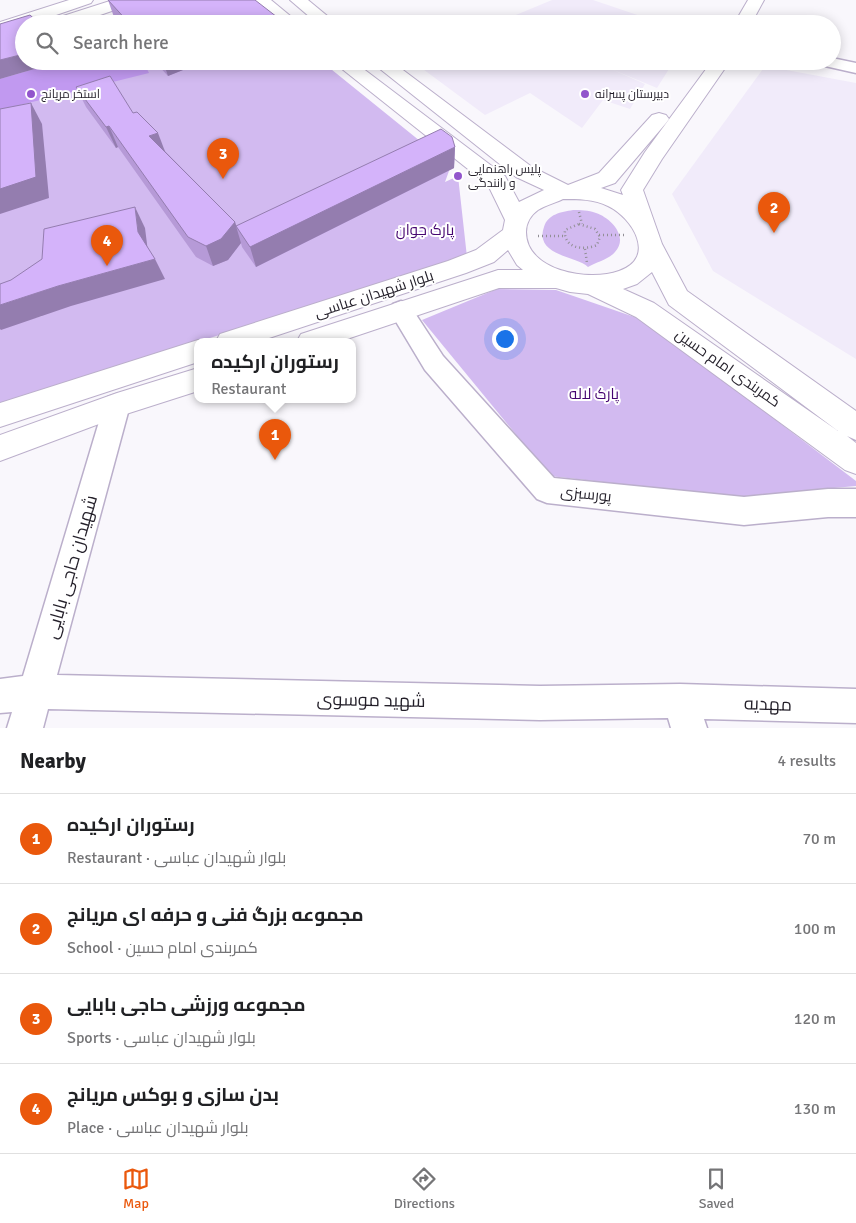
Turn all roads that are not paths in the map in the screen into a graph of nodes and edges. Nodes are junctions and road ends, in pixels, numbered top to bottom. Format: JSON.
{"nodes":[{"id":1,"x":85,"y":0,"type":"edge"},
{"id":2,"x":129,"y":0,"type":"edge"},
{"id":3,"x":261,"y":0,"type":"edge"},
{"id":4,"x":298,"y":0,"type":"edge"},
{"id":5,"x":756,"y":0,"type":"edge"},
{"id":6,"x":39,"y":15,"type":"edge"},
{"id":7,"x":85,"y":15,"type":"edge"},
{"id":8,"x":280,"y":15,"type":"edge"},
{"id":9,"x":318,"y":15,"type":"edge"},
{"id":10,"x":747,"y":15,"type":"edge"},
{"id":11,"x":15,"y":23,"type":"edge"},
{"id":12,"x":0,"y":28,"type":"edge"},
{"id":13,"x":15,"y":38,"type":"edge"},
{"id":14,"x":0,"y":43,"type":"edge"},
{"id":15,"x":841,"y":65,"type":"edge"},
{"id":16,"x":856,"y":68,"type":"edge"},
{"id":17,"x":353,"y":70,"type":"edge"},
{"id":18,"x":390,"y":70,"type":"edge"},
{"id":19,"x":694,"y":70,"type":"edge"},
{"id":20,"x":715,"y":70,"type":"edge"},
{"id":21,"x":571,"y":197,"type":"junction"},
{"id":22,"x":525,"y":230,"type":"junction"},
{"id":23,"x":636,"y":234,"type":"junction"},
{"id":24,"x":588,"y":277,"type":"junction"},
{"id":25,"x":556,"y":279,"type":"junction"},
{"id":26,"x":401,"y":310,"type":"junction"},
{"id":27,"x":238,"y":338,"type":"edge"},
{"id":28,"x":319,"y":338,"type":"edge"},
{"id":29,"x":194,"y":352,"type":"edge"},
{"id":30,"x":194,"y":381,"type":"edge"},
{"id":31,"x":117,"y":405,"type":"junction"},
{"id":32,"x":0,"y":415,"type":"edge"},
{"id":33,"x":856,"y":427,"type":"edge"},
{"id":34,"x":0,"y":448,"type":"edge"},
{"id":35,"x":856,"y":460,"type":"edge"},
{"id":36,"x":856,"y":503,"type":"edge"},
{"id":37,"x":34,"y":692,"type":"junction"},
{"id":38,"x":0,"y":696,"type":"edge"},
{"id":39,"x":856,"y":706,"type":"edge"},
{"id":40,"x":684,"y":715,"type":"edge"},
{"id":41,"x":25,"y":728,"type":"edge"}],
"edges":[{"from":1,"to":6,"type":"main road"},
{"from":2,"to":7,"type":"main road"},
{"from":3,"to":8,"type":"main road"},
{"from":4,"to":9,"type":"main road"},
{"from":5,"to":10,"type":"main road"},
{"from":11,"to":12,"type":"main road"},
{"from":13,"to":14,"type":"main road"},
{"from":15,"to":16,"type":"street"},
{"from":17,"to":22,"type":"main road"},
{"from":18,"to":21,"type":"main road"},
{"from":19,"to":21,"type":"main road"},
{"from":20,"to":23,"type":"main road"},
{"from":21,"to":22,"type":"main road","name":"بلوار شهیدان عباسی"},
{"from":21,"to":23,"type":"main road"},
{"from":22,"to":25,"type":"main road"},
{"from":22,"to":27,"type":"main road","name":"بلوار شهیدان عباسی"},
{"from":23,"to":24,"type":"main road"},
{"from":23,"to":33,"type":"main road","name":"کمربندی امام حسین"},
{"from":24,"to":25,"type":"main road"},
{"from":24,"to":35,"type":"main road","name":"کمربندی امام حسین"},
{"from":25,"to":26,"type":"main road","name":"بلوار شهیدان عباسی"},
{"from":26,"to":28,"type":"main road","name":"بلوار شهیدان عباسی"},
{"from":26,"to":36,"type":"street","name":"پورسبزی"},
{"from":29,"to":32,"type":"main road"},
{"from":30,"to":31,"type":"main road"},
{"from":31,"to":34,"type":"main road"},
{"from":31,"to":37,"type":"street","name":"شهیدان حاجی بابایی"},
{"from":37,"to":38,"type":"street","name":"شهید موسوی"},
{"from":37,"to":40,"type":"street","name":"شهید موسوی"},
{"from":37,"to":41,"type":"street","name":"شهیدان حاجی بابایی"},
{"from":39,"to":40,"type":"street","name":"مهدیه"}]}
